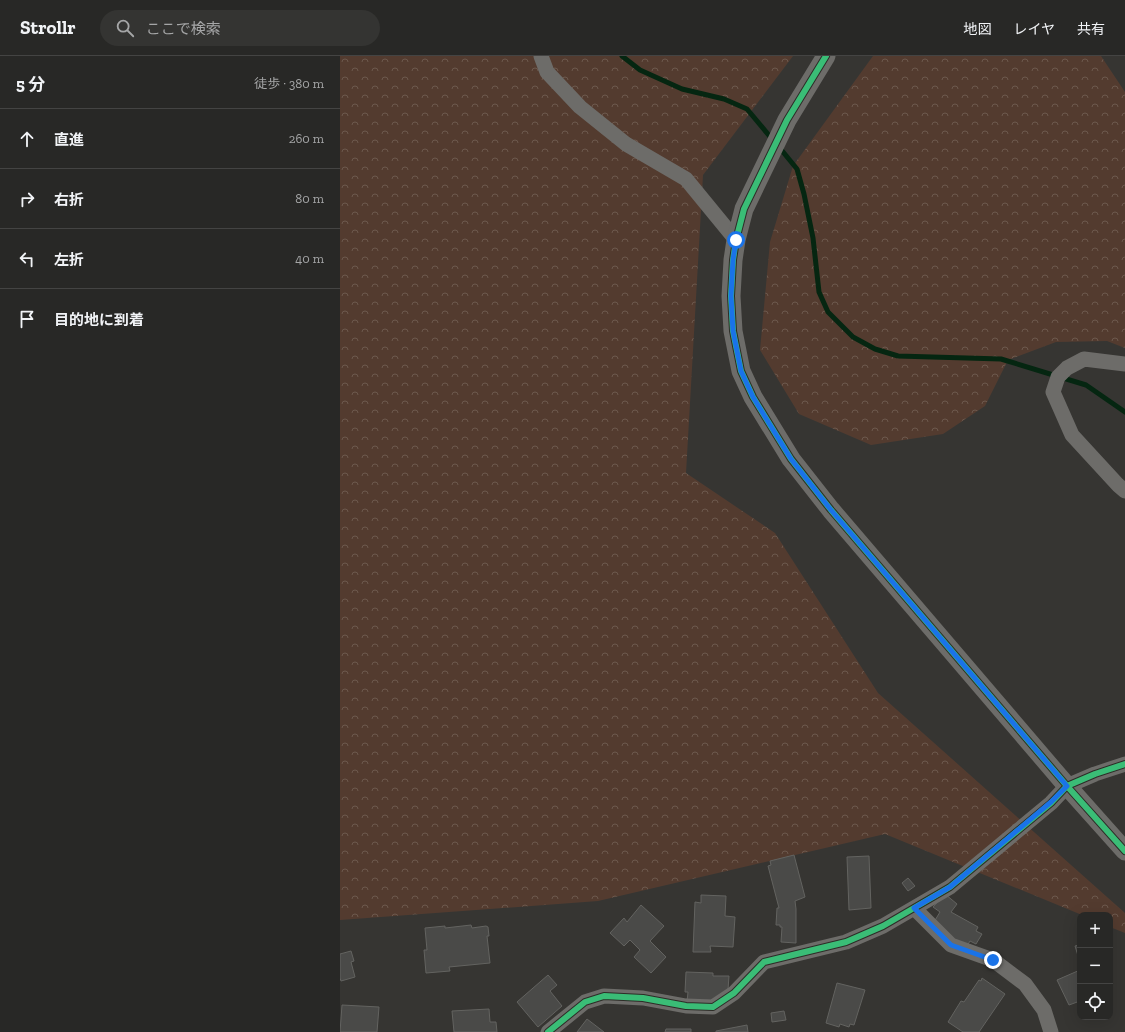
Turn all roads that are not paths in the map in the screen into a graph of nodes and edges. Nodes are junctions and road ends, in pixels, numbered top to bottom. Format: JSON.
{"nodes":[{"id":1,"x":541,"y":56,"type":"edge"},
{"id":2,"x":826,"y":56,"type":"edge"},
{"id":3,"x":736,"y":240,"type":"junction"},
{"id":4,"x":1125,"y":364,"type":"edge"},
{"id":5,"x":1125,"y":491,"type":"edge"},
{"id":6,"x":1125,"y":764,"type":"edge"},
{"id":7,"x":1067,"y":786,"type":"junction"},
{"id":8,"x":1125,"y":851,"type":"edge"},
{"id":9,"x":914,"y":908,"type":"junction"},
{"id":10,"x":548,"y":1032,"type":"edge"},
{"id":11,"x":1051,"y":1032,"type":"edge"}],
"edges":[{"from":1,"to":3,"type":"street"},
{"from":2,"to":3,"type":"street"},
{"from":3,"to":7,"type":"street"},
{"from":4,"to":5,"type":"street"},
{"from":6,"to":7,"type":"street"},
{"from":7,"to":8,"type":"street"},
{"from":7,"to":9,"type":"street"},
{"from":9,"to":10,"type":"street"},
{"from":9,"to":11,"type":"street"}]}
